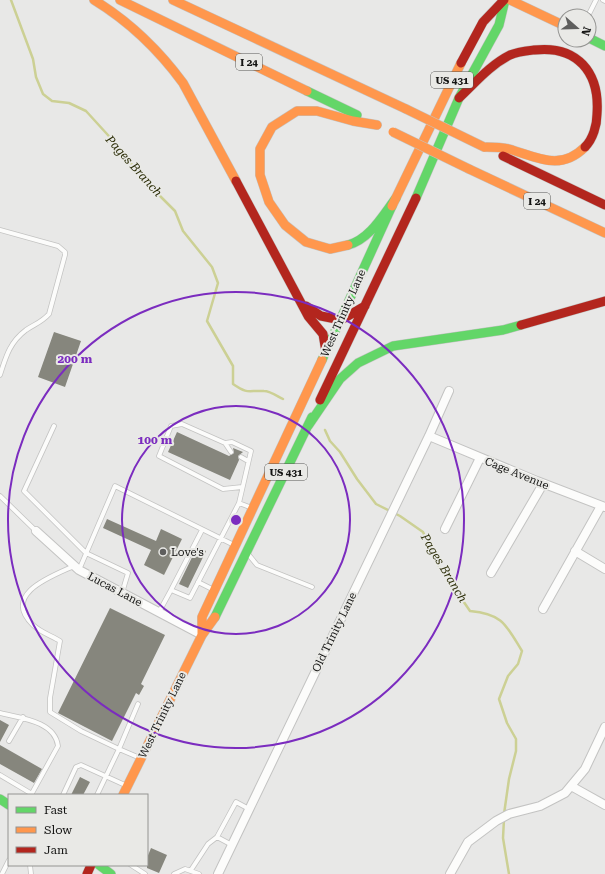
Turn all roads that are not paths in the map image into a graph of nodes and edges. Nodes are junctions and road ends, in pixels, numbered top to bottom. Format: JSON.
{"nodes":[{"id":1,"x":94,"y":0,"type":"edge"},
{"id":2,"x":120,"y":0,"type":"edge"},
{"id":3,"x":173,"y":0,"type":"edge"},
{"id":4,"x":505,"y":0,"type":"edge"},
{"id":5,"x":510,"y":0,"type":"edge"},
{"id":6,"x":557,"y":22,"type":"edge"},
{"id":7,"x":459,"y":98,"type":"junction"},
{"id":8,"x":377,"y":125,"type":"junction"},
{"id":9,"x":484,"y":147,"type":"junction"},
{"id":10,"x":396,"y":198,"type":"junction"},
{"id":11,"x":605,"y":206,"type":"edge"},
{"id":12,"x":0,"y":230,"type":"edge"},
{"id":13,"x":605,"y":233,"type":"edge"},
{"id":14,"x":605,"y":301,"type":"edge"},
{"id":15,"x":301,"y":302,"type":"junction"},
{"id":16,"x":365,"y":306,"type":"junction"},
{"id":17,"x":341,"y":320,"type":"junction"},
{"id":18,"x":326,"y":352,"type":"junction"},
{"id":19,"x":0,"y":375,"type":"edge"},
{"id":20,"x":449,"y":390,"type":"dead end"},
{"id":21,"x":54,"y":426,"type":"dead end"},
{"id":22,"x":308,"y":426,"type":"junction"},
{"id":23,"x":429,"y":436,"type":"junction"},
{"id":24,"x":225,"y":443,"type":"junction"},
{"id":25,"x":231,"y":452,"type":"dead end"},
{"id":26,"x":241,"y":457,"type":"dead end"},
{"id":27,"x":480,"y":458,"type":"junction"},
{"id":28,"x":248,"y":461,"type":"junction"},
{"id":29,"x":543,"y":484,"type":"junction"},
{"id":30,"x":242,"y":487,"type":"junction"},
{"id":31,"x":0,"y":496,"type":"edge"},
{"id":32,"x":239,"y":503,"type":"junction"},
{"id":33,"x":603,"y":506,"type":"edge"},
{"id":34,"x":253,"y":509,"type":"junction"},
{"id":35,"x":265,"y":514,"type":"junction"},
{"id":36,"x":445,"y":529,"type":"dead end"},
{"id":37,"x":202,"y":530,"type":"junction"},
{"id":38,"x":36,"y":531,"type":"joint"},
{"id":39,"x":221,"y":538,"type":"junction"},
{"id":40,"x":236,"y":546,"type":"junction"},
{"id":41,"x":575,"y":551,"type":"junction"},
{"id":42,"x":247,"y":552,"type":"junction"},
{"id":43,"x":86,"y":553,"type":"junction"},
{"id":44,"x":77,"y":567,"type":"junction"},
{"id":45,"x":605,"y":569,"type":"edge"},
{"id":46,"x":491,"y":573,"type":"dead end"},
{"id":47,"x":198,"y":582,"type":"junction"},
{"id":48,"x":312,"y":587,"type":"dead end"},
{"id":49,"x":171,"y":590,"type":"junction"},
{"id":50,"x":215,"y":590,"type":"junction"},
{"id":51,"x":122,"y":593,"type":"junction"},
{"id":52,"x":225,"y":596,"type":"junction"},
{"id":53,"x":543,"y":609,"type":"dead end"},
{"id":54,"x":159,"y":612,"type":"junction"},
{"id":55,"x":202,"y":635,"type":"junction"},
{"id":56,"x":138,"y":704,"type":"dead end"},
{"id":57,"x":0,"y":714,"type":"edge"},
{"id":58,"x":23,"y":717,"type":"junction"},
{"id":59,"x":605,"y":727,"type":"edge"},
{"id":60,"x":9,"y":741,"type":"dead end"},
{"id":61,"x":119,"y":749,"type":"junction"},
{"id":62,"x":141,"y":758,"type":"junction"},
{"id":63,"x":0,"y":775,"type":"edge"},
{"id":64,"x":105,"y":777,"type":"junction"},
{"id":65,"x":571,"y":786,"type":"junction"},
{"id":66,"x":125,"y":791,"type":"edge"},
{"id":67,"x":32,"y":794,"type":"edge"},
{"id":68,"x":63,"y":794,"type":"edge"},
{"id":69,"x":96,"y":794,"type":"edge"},
{"id":70,"x":605,"y":805,"type":"edge"},
{"id":71,"x":249,"y":809,"type":"junction"},
{"id":72,"x":217,"y":837,"type":"junction"},
{"id":73,"x":232,"y":845,"type":"junction"},
{"id":74,"x":8,"y":862,"type":"edge"},
{"id":75,"x":100,"y":866,"type":"edge"},
{"id":76,"x":132,"y":866,"type":"edge"},
{"id":77,"x":190,"y":870,"type":"junction"},
{"id":78,"x":2,"y":874,"type":"edge"},
{"id":79,"x":111,"y":874,"type":"edge"},
{"id":80,"x":146,"y":874,"type":"edge"},
{"id":81,"x":174,"y":874,"type":"edge"},
{"id":82,"x":199,"y":874,"type":"edge"},
{"id":83,"x":218,"y":874,"type":"edge"},
{"id":84,"x":450,"y":874,"type":"edge"}],
"edges":[{"from":1,"to":15,"type":"main road"},
{"from":2,"to":8,"type":"main road","number":"I 24"},
{"from":3,"to":9,"type":"main road","number":"I 24","bridge":true},
{"from":4,"to":7,"type":"main road","name":"West Trinity Lane","number":"US 431"},
{"from":4,"to":10,"type":"main road","name":"West Trinity Lane","number":"US 431"},
{"from":5,"to":6,"type":"main road"},
{"from":7,"to":9,"type":"main road"},
{"from":7,"to":16,"type":"main road","name":"West Trinity Lane","number":"US 431"},
{"from":8,"to":10,"type":"main road"},
{"from":8,"to":13,"type":"main road","number":"I 24","bridge":true},
{"from":9,"to":11,"type":"main road","number":"I 24"},
{"from":10,"to":17,"type":"main road","name":"West Trinity Lane","number":"US 431"},
{"from":12,"to":19,"type":"lane"},
{"from":14,"to":22,"type":"main road"},
{"from":15,"to":17,"type":"main road"},
{"from":15,"to":18,"type":"main road"},
{"from":16,"to":17,"type":"main road"},
{"from":16,"to":22,"type":"main road","name":"West Trinity Lane","number":"US 431"},
{"from":17,"to":18,"type":"main road","name":"West Trinity Lane","number":"US 431"},
{"from":18,"to":34,"type":"main road","name":"West Trinity Lane","number":"US 431"},
{"from":20,"to":23,"type":"street","name":"Old Trinity Lane"},
{"from":21,"to":43,"type":"lane"},
{"from":22,"to":35,"type":"main road","name":"West Trinity Lane","number":"US 431"},
{"from":23,"to":27,"type":"street","name":"Cage Avenue"},
{"from":23,"to":71,"type":"street","name":"Old Trinity Lane"},
{"from":24,"to":25,"type":"lane"},
{"from":24,"to":28,"type":"lane"},
{"from":24,"to":30,"type":"lane"},
{"from":26,"to":28,"type":"lane"},
{"from":27,"to":29,"type":"street","name":"Cage Avenue"},
{"from":27,"to":36,"type":"street"},
{"from":28,"to":30,"type":"lane"},
{"from":29,"to":33,"type":"street","name":"Cage Avenue"},
{"from":29,"to":46,"type":"street"},
{"from":30,"to":32,"type":"lane"},
{"from":31,"to":38,"type":"lane"},
{"from":32,"to":34,"type":"lane"},
{"from":32,"to":39,"type":"lane"},
{"from":33,"to":41,"type":"street"},
{"from":34,"to":35,"type":"lane"},
{"from":34,"to":40,"type":"main road","name":"West Trinity Lane","number":"US 431"},
{"from":35,"to":42,"type":"main road","name":"West Trinity Lane","number":"US 431"},
{"from":37,"to":39,"type":"lane"},
{"from":37,"to":43,"type":"lane"},
{"from":37,"to":49,"type":"lane"},
{"from":38,"to":44,"type":"street","name":"Lucas Lane"},
{"from":39,"to":40,"type":"lane"},
{"from":39,"to":47,"type":"lane"},
{"from":40,"to":42,"type":"lane"},
{"from":40,"to":50,"type":"main road","name":"West Trinity Lane","number":"US 431"},
{"from":41,"to":45,"type":"street"},
{"from":41,"to":53,"type":"street"},
{"from":42,"to":48,"type":"lane"},
{"from":42,"to":52,"type":"main road","name":"West Trinity Lane","number":"US 431"},
{"from":43,"to":44,"type":"lane"},
{"from":43,"to":51,"type":"lane"},
{"from":44,"to":51,"type":"street","name":"Lucas Lane"},
{"from":44,"to":61,"type":"lane"},
{"from":47,"to":49,"type":"lane"},
{"from":47,"to":50,"type":"lane"},
{"from":49,"to":54,"type":"lane"},
{"from":50,"to":52,"type":"lane"},
{"from":50,"to":55,"type":"main road","name":"West Trinity Lane","number":"US 431"},
{"from":51,"to":54,"type":"street","name":"Lucas Lane"},
{"from":52,"to":55,"type":"main road","name":"West Trinity Lane","number":"US 431"},
{"from":54,"to":55,"type":"street","name":"Lucas Lane"},
{"from":55,"to":62,"type":"main road","name":"West Trinity Lane","number":"US 431"},
{"from":56,"to":61,"type":"lane"},
{"from":57,"to":58,"type":"lane"},
{"from":58,"to":60,"type":"lane"},
{"from":58,"to":67,"type":"lane"},
{"from":59,"to":65,"type":"street"},
{"from":61,"to":62,"type":"lane"},
{"from":61,"to":64,"type":"lane"},
{"from":62,"to":66,"type":"main road","name":"West Trinity Lane","number":"US 431"},
{"from":63,"to":67,"type":"lane"},
{"from":64,"to":66,"type":"lane"},
{"from":64,"to":68,"type":"lane"},
{"from":64,"to":69,"type":"lane"},
{"from":65,"to":70,"type":"street"},
{"from":65,"to":84,"type":"street"},
{"from":71,"to":72,"type":"lane"},
{"from":71,"to":73,"type":"street","name":"Old Trinity Lane"},
{"from":72,"to":73,"type":"lane"},
{"from":72,"to":77,"type":"lane"},
{"from":73,"to":83,"type":"street","name":"Old Trinity Lane"},
{"from":74,"to":78,"type":"lane"},
{"from":75,"to":79,"type":"main road"},
{"from":76,"to":80,"type":"lane"},
{"from":77,"to":81,"type":"lane"},
{"from":77,"to":82,"type":"lane"}]}
